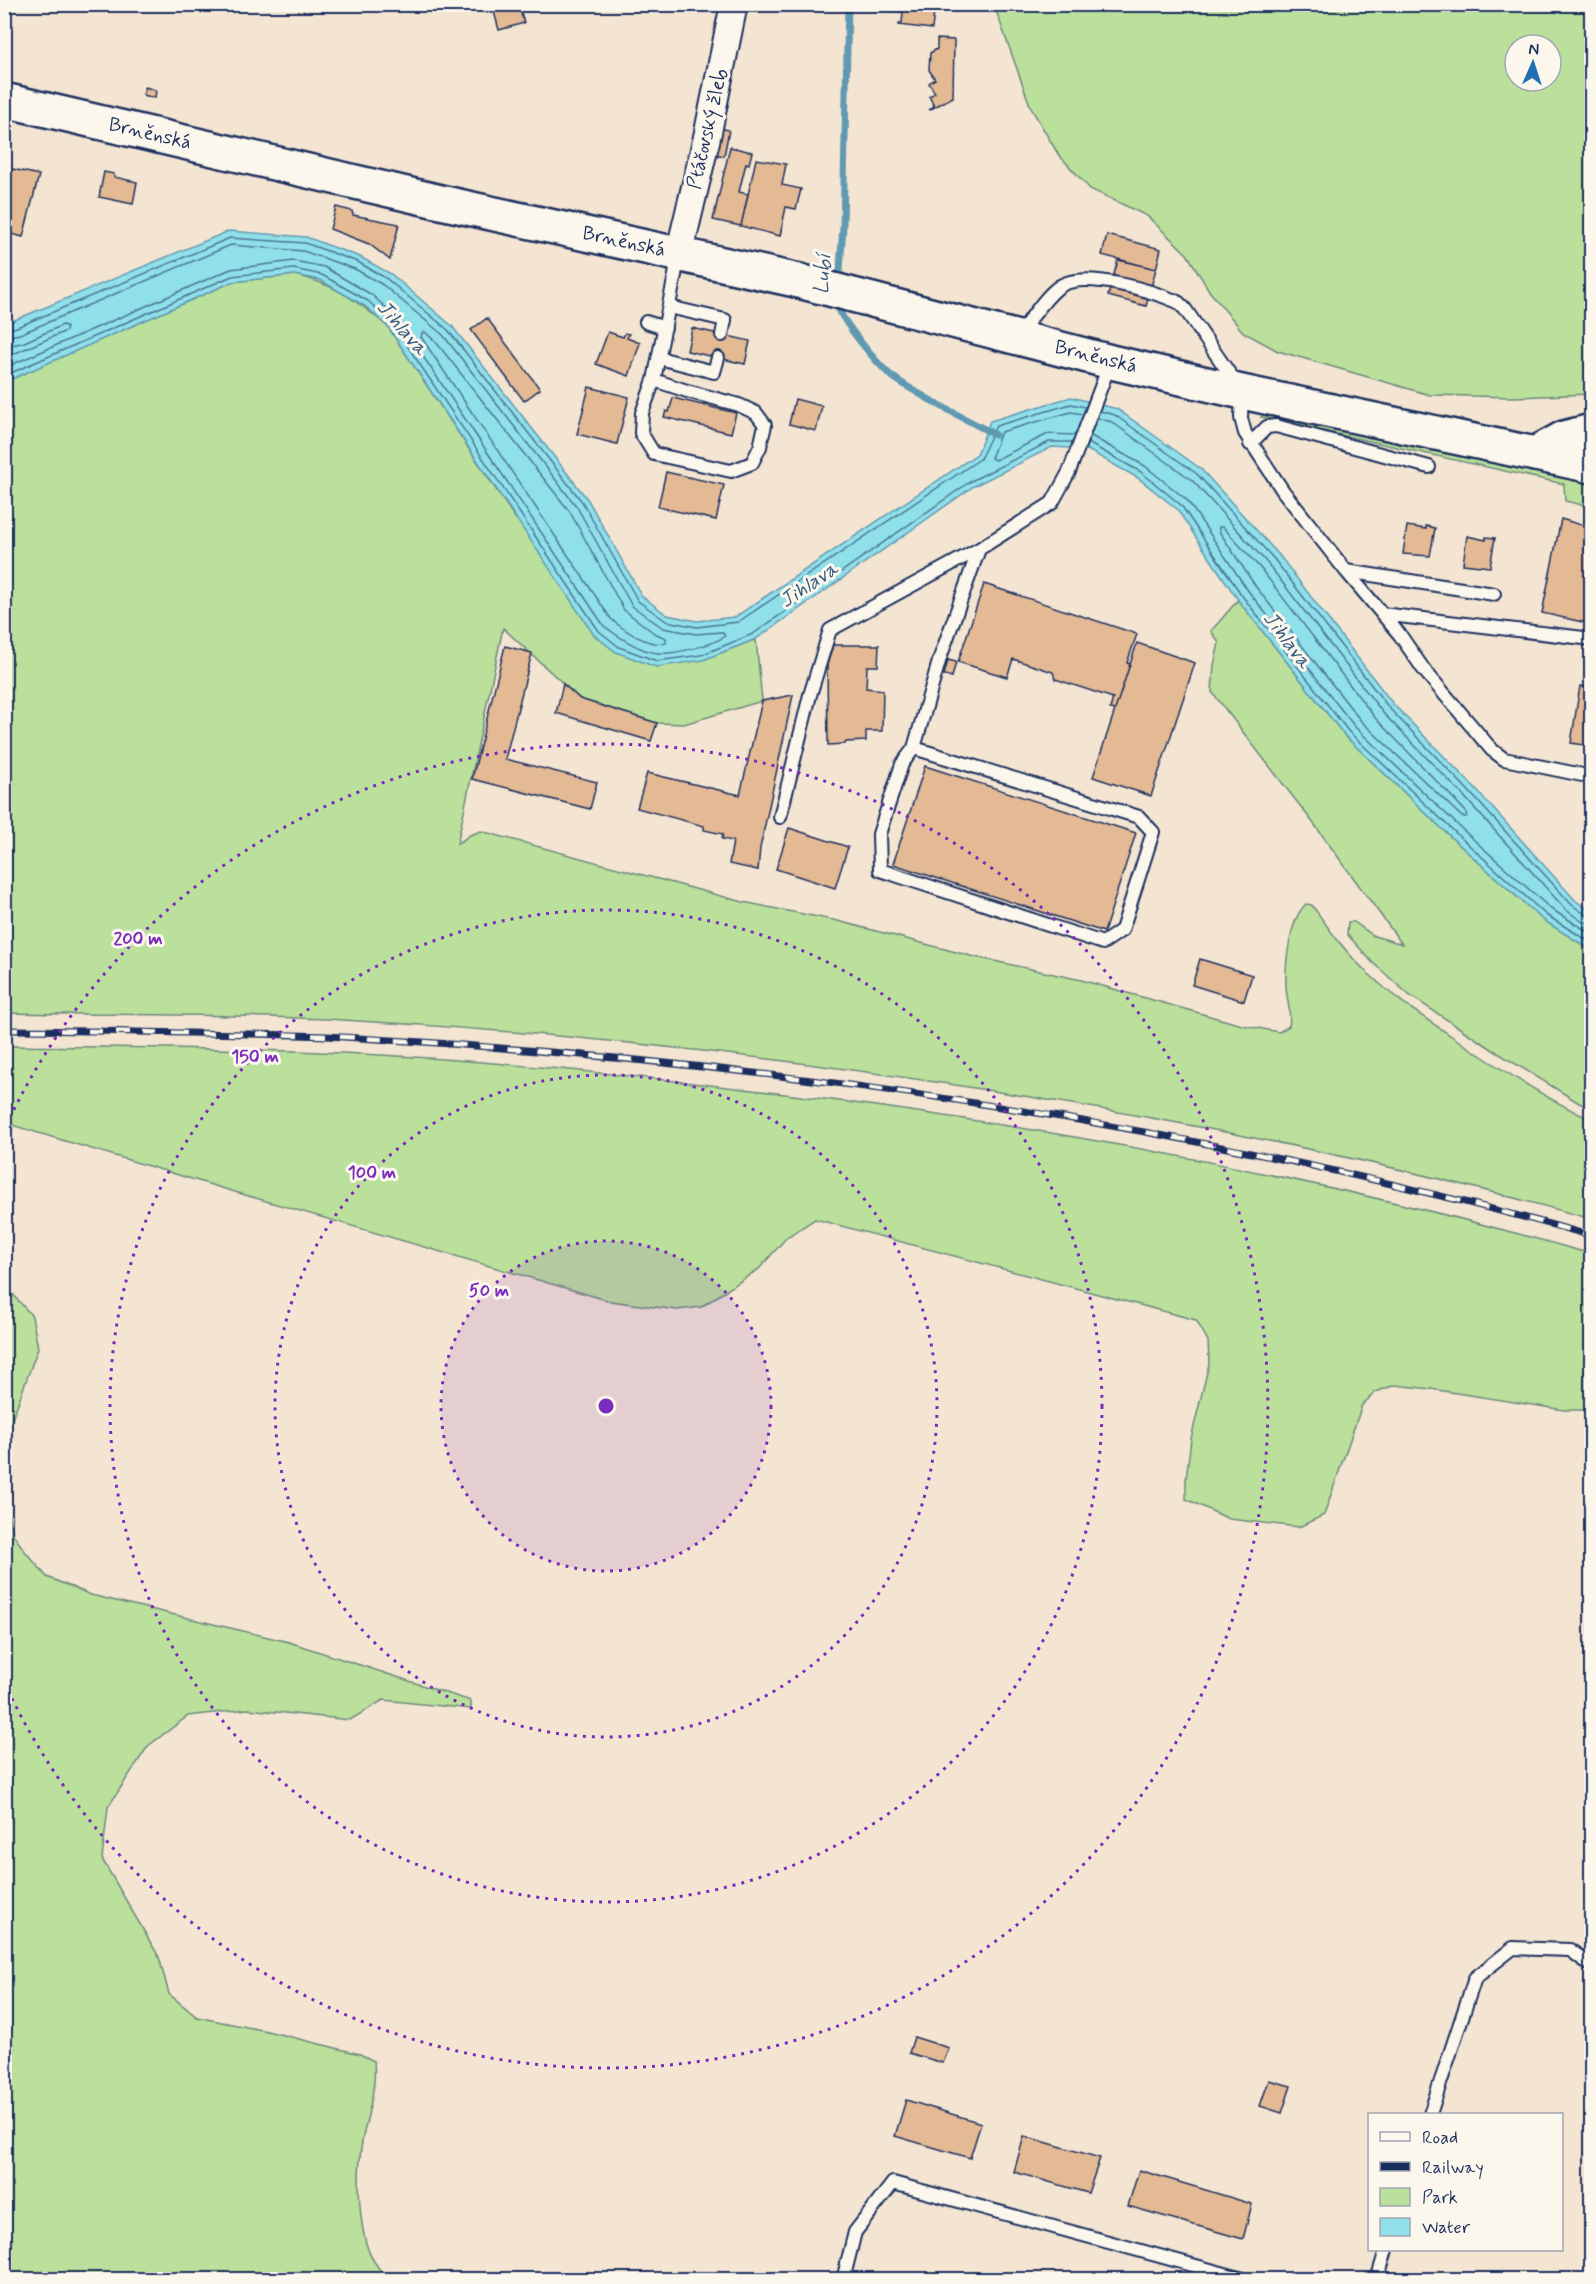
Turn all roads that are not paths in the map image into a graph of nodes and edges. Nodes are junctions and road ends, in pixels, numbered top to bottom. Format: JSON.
{"nodes":[{"id":1,"x":734,"y":4,"type":"edge"},
{"id":2,"x":4,"y":99,"type":"edge"},
{"id":3,"x":679,"y":254,"type":"junction"},
{"id":4,"x":669,"y":308,"type":"junction"},
{"id":5,"x":646,"y":322,"type":"dead end"},
{"id":6,"x":665,"y":328,"type":"junction"},
{"id":7,"x":722,"y":335,"type":"dead end"},
{"id":8,"x":1017,"y":337,"type":"junction"},
{"id":9,"x":659,"y":358,"type":"junction"},
{"id":10,"x":718,"y":358,"type":"dead end"},
{"id":11,"x":1111,"y":362,"type":"junction"},
{"id":12,"x":654,"y":380,"type":"junction"},
{"id":13,"x":1242,"y":392,"type":"junction"},
{"id":14,"x":1592,"y":431,"type":"edge"},
{"id":15,"x":1250,"y":444,"type":"junction"},
{"id":16,"x":1536,"y":454,"type":"junction"},
{"id":17,"x":1592,"y":466,"type":"edge"},
{"id":18,"x":1429,"y":467,"type":"dead end"},
{"id":19,"x":979,"y":549,"type":"junction"},
{"id":20,"x":1346,"y":571,"type":"junction"},
{"id":21,"x":1494,"y":594,"type":"dead end"},
{"id":22,"x":1382,"y":614,"type":"junction"},
{"id":23,"x":1592,"y":639,"type":"edge"},
{"id":24,"x":914,"y":748,"type":"junction"},
{"id":25,"x":1592,"y":777,"type":"edge"},
{"id":26,"x":780,"y":817,"type":"dead end"},
{"id":27,"x":1592,"y":1966,"type":"edge"},
{"id":28,"x":1431,"y":2113,"type":"edge"},
{"id":29,"x":1386,"y":2251,"type":"edge"},
{"id":30,"x":843,"y":2280,"type":"edge"},
{"id":31,"x":1246,"y":2280,"type":"edge"},
{"id":32,"x":1377,"y":2280,"type":"edge"}],
"edges":[{"from":1,"to":3,"type":"street","name":"Ptáčovský žleb"},
{"from":2,"to":3,"type":"main road","name":"Brněnská"},
{"from":3,"to":4,"type":"lane"},
{"from":3,"to":8,"type":"main road","name":"Brněnská"},
{"from":4,"to":6,"type":"lane"},
{"from":4,"to":7,"type":"lane"},
{"from":5,"to":6,"type":"lane"},
{"from":6,"to":9,"type":"lane"},
{"from":8,"to":11,"type":"main road","name":"Brněnská"},
{"from":8,"to":13,"type":"lane"},
{"from":9,"to":10,"type":"lane"},
{"from":9,"to":12,"type":"lane"},
{"from":11,"to":13,"type":"main road","name":"Brněnská"},
{"from":11,"to":19,"type":"lane"},
{"from":12,"to":12,"type":"lane"},
{"from":13,"to":15,"type":"lane"},
{"from":13,"to":16,"type":"main road","name":"Brněnská"},
{"from":14,"to":16,"type":"main road"},
{"from":15,"to":18,"type":"lane"},
{"from":15,"to":20,"type":"lane"},
{"from":16,"to":17,"type":"main road","name":"Brněnská"},
{"from":19,"to":24,"type":"lane"},
{"from":19,"to":26,"type":"lane"},
{"from":20,"to":21,"type":"lane"},
{"from":20,"to":22,"type":"lane"},
{"from":22,"to":23,"type":"lane"},
{"from":22,"to":25,"type":"lane"},
{"from":24,"to":24,"type":"lane"},
{"from":27,"to":28,"type":"lane"},
{"from":29,"to":32,"type":"lane"},
{"from":30,"to":31,"type":"lane"}]}
